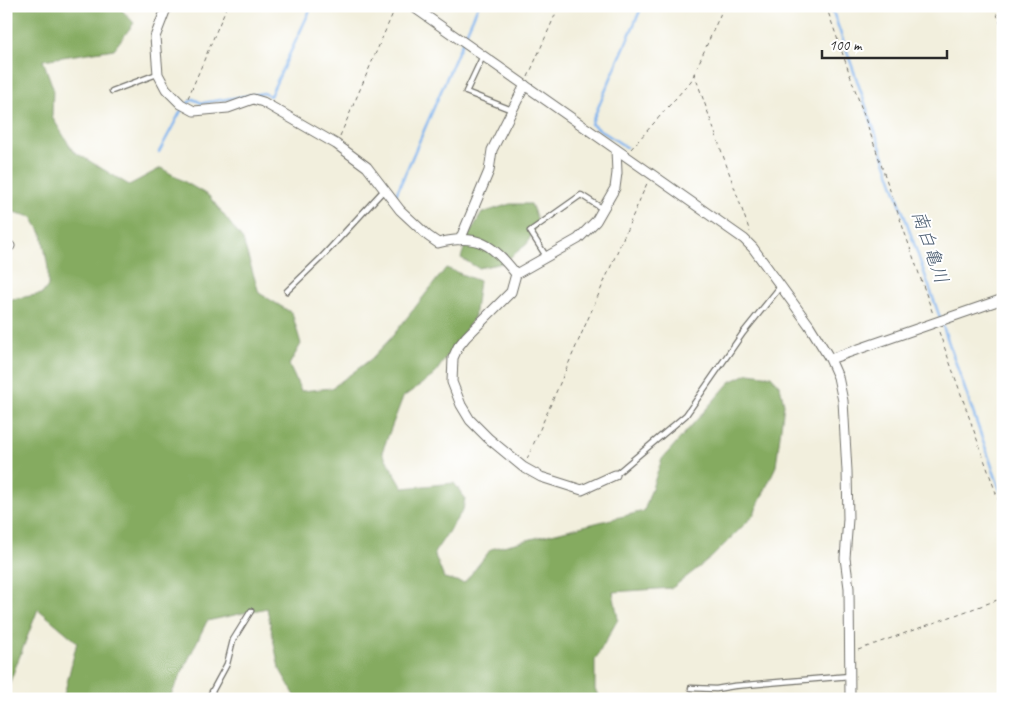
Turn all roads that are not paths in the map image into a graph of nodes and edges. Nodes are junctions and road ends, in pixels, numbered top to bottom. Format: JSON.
{"nodes":[{"id":1,"x":166,"y":6,"type":"edge"},
{"id":2,"x":412,"y":6,"type":"edge"},
{"id":3,"x":483,"y":56,"type":"junction"},
{"id":4,"x":158,"y":74,"type":"junction"},
{"id":5,"x":525,"y":85,"type":"junction"},
{"id":6,"x":112,"y":91,"type":"dead end"},
{"id":7,"x":512,"y":110,"type":"junction"},
{"id":8,"x":616,"y":149,"type":"junction"},
{"id":9,"x":384,"y":190,"type":"junction"},
{"id":10,"x":604,"y":209,"type":"junction"},
{"id":11,"x":460,"y":240,"type":"junction"},
{"id":12,"x":546,"y":256,"type":"junction"},
{"id":13,"x":516,"y":274,"type":"junction"},
{"id":14,"x":781,"y":286,"type":"junction"},
{"id":15,"x":287,"y":291,"type":"dead end"},
{"id":16,"x":1003,"y":299,"type":"edge"},
{"id":17,"x":830,"y":359,"type":"junction"},
{"id":18,"x":615,"y":475,"type":"joint"},
{"id":19,"x":250,"y":611,"type":"dead end"},
{"id":20,"x":850,"y":676,"type":"junction"},
{"id":21,"x":691,"y":688,"type":"dead end"},
{"id":22,"x":208,"y":699,"type":"edge"},
{"id":23,"x":850,"y":699,"type":"edge"}],
"edges":[{"from":1,"to":4,"type":"street"},
{"from":2,"to":3,"type":"street"},
{"from":3,"to":5,"type":"street"},
{"from":3,"to":7,"type":"lane"},
{"from":4,"to":6,"type":"lane"},
{"from":4,"to":9,"type":"street"},
{"from":5,"to":7,"type":"street"},
{"from":5,"to":8,"type":"street"},
{"from":7,"to":11,"type":"street"},
{"from":8,"to":10,"type":"street"},
{"from":8,"to":14,"type":"street"},
{"from":9,"to":11,"type":"street"},
{"from":9,"to":15,"type":"lane"},
{"from":10,"to":12,"type":"street"},
{"from":10,"to":12,"type":"lane"},
{"from":11,"to":13,"type":"street"},
{"from":12,"to":13,"type":"street"},
{"from":13,"to":18,"type":"street"},
{"from":14,"to":17,"type":"street"},
{"from":14,"to":18,"type":"lane"},
{"from":16,"to":17,"type":"street"},
{"from":17,"to":20,"type":"street"},
{"from":19,"to":22,"type":"lane"},
{"from":20,"to":21,"type":"lane"},
{"from":20,"to":23,"type":"street"}]}
